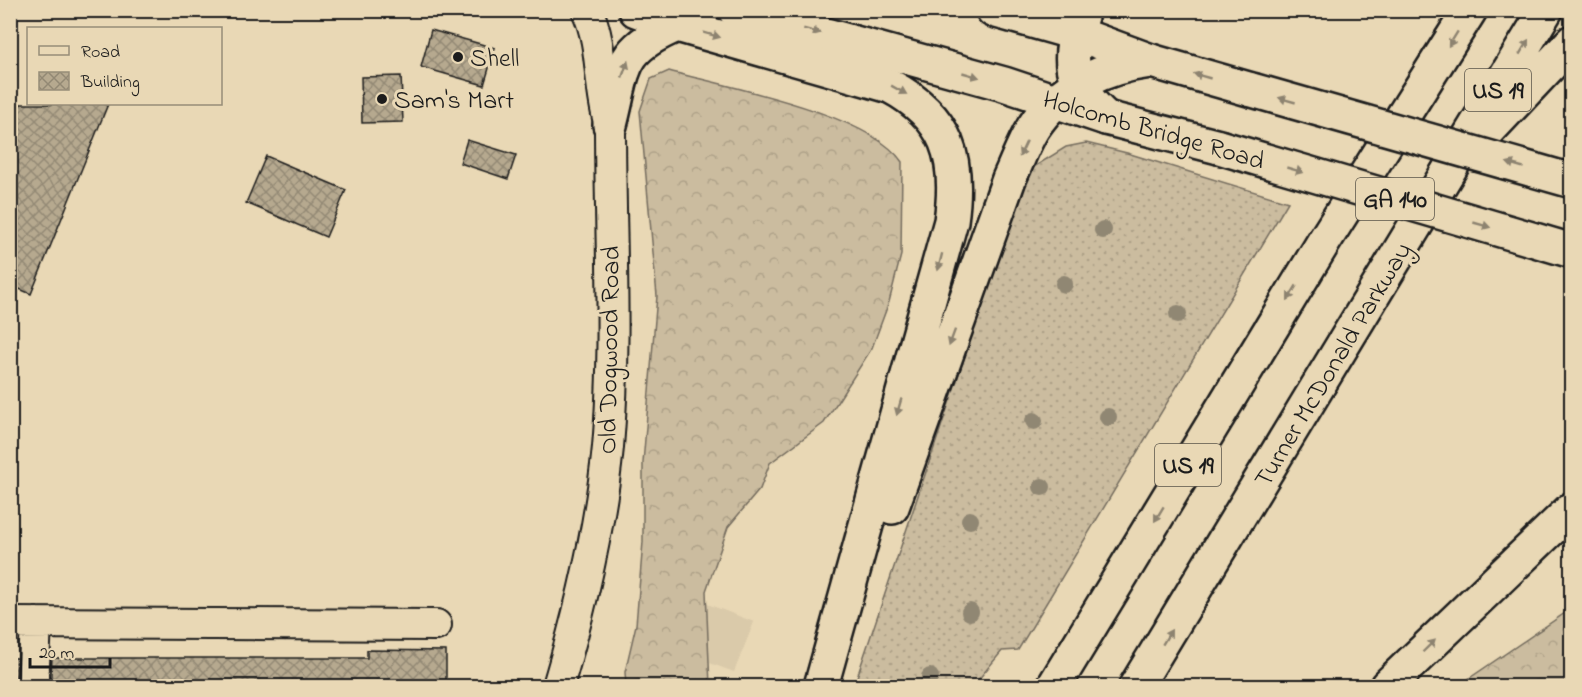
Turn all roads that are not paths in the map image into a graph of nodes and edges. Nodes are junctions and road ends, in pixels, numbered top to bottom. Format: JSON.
{"nodes":[{"id":1,"x":587,"y":10,"type":"edge"},
{"id":2,"x":636,"y":10,"type":"edge"},
{"id":3,"x":735,"y":10,"type":"edge"},
{"id":4,"x":993,"y":10,"type":"edge"},
{"id":5,"x":1470,"y":10,"type":"edge"},
{"id":6,"x":1546,"y":10,"type":"edge"},
{"id":7,"x":1079,"y":22,"type":"edge"},
{"id":8,"x":677,"y":25,"type":"junction"},
{"id":9,"x":1572,"y":42,"type":"edge"},
{"id":10,"x":1151,"y":61,"type":"junction"},
{"id":11,"x":1067,"y":93,"type":"junction"},
{"id":12,"x":610,"y":125,"type":"junction"},
{"id":13,"x":1449,"y":169,"type":"junction"},
{"id":14,"x":1572,"y":182,"type":"edge"},
{"id":15,"x":1572,"y":251,"type":"edge"},
{"id":16,"x":1572,"y":509,"type":"edge"},
{"id":17,"x":23,"y":623,"type":"edge"},
{"id":18,"x":436,"y":625,"type":"dead end"},
{"id":19,"x":33,"y":687,"type":"edge"},
{"id":20,"x":558,"y":687,"type":"edge"},
{"id":21,"x":821,"y":687,"type":"edge"},
{"id":22,"x":828,"y":687,"type":"edge"},
{"id":23,"x":1054,"y":687,"type":"edge"},
{"id":24,"x":1136,"y":687,"type":"edge"},
{"id":25,"x":1387,"y":687,"type":"edge"}],
"edges":[{"from":1,"to":12,"type":"street","name":"Old Dogwood Road"},
{"from":2,"to":8,"type":"main road"},
{"from":3,"to":11,"type":"main road","name":"Holcomb Bridge Road","one_way":true},
{"from":4,"to":7,"type":"main road","number":"GA 140"},
{"from":5,"to":23,"type":"main road","number":"US 19","one_way":true},
{"from":13,"to":6,"type":"main road","name":"Turner McDonald Parkway","number":"US 19","one_way":true},
{"from":7,"to":10,"type":"main road","number":"GA 140"},
{"from":7,"to":11,"type":"main road"},
{"from":12,"to":8,"type":"main road","one_way":true},
{"from":8,"to":21,"type":"main road","one_way":true},
{"from":9,"to":13,"type":"main road"},
{"from":10,"to":11,"type":"main road"},
{"from":14,"to":10,"type":"main road","number":"GA 140","one_way":true,"bridge":true},
{"from":11,"to":15,"type":"main road","name":"Holcomb Bridge Road","number":"GA 140","one_way":true,"bridge":true},
{"from":11,"to":22,"type":"main road","one_way":true},
{"from":12,"to":20,"type":"street","name":"Old Dogwood Road"},
{"from":24,"to":13,"type":"main road","name":"Turner McDonald Parkway","number":"US 19","one_way":true},
{"from":25,"to":16,"type":"main road","one_way":true},
{"from":17,"to":18,"type":"street"},
{"from":17,"to":19,"type":"street"}]}
